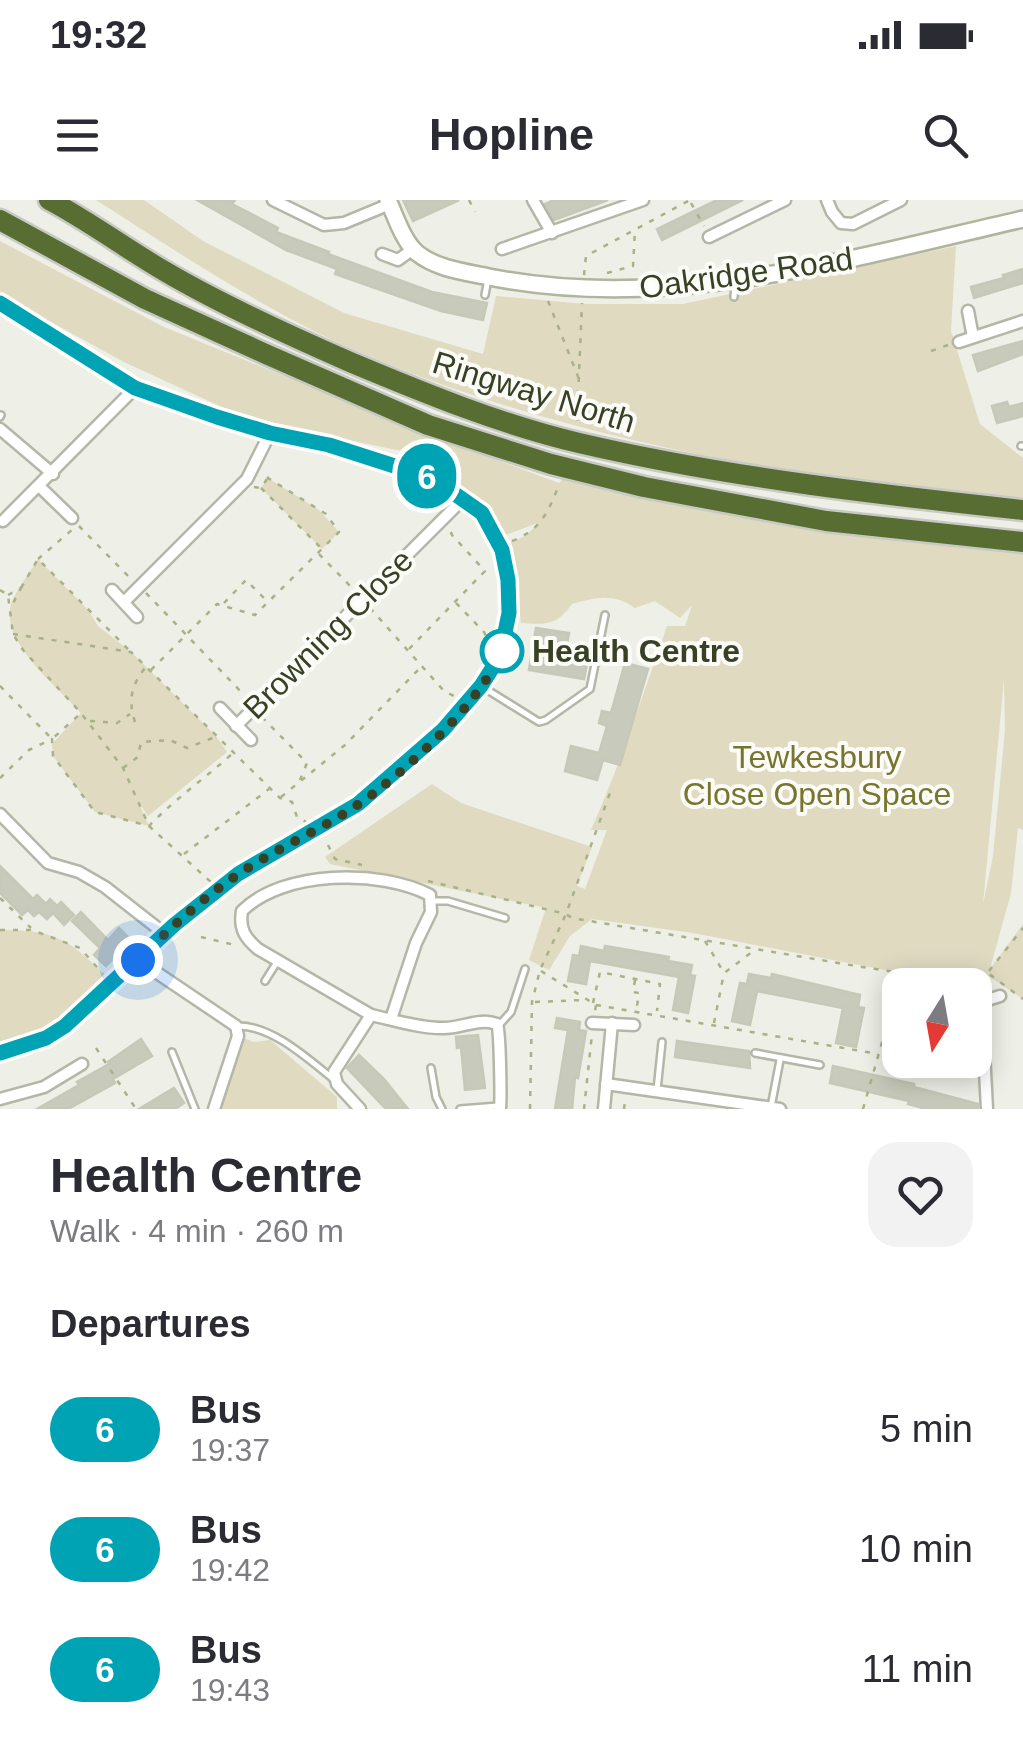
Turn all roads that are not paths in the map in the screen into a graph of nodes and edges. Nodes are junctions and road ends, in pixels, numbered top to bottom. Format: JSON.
{"nodes":[{"id":1,"x":272,"y":200,"type":"edge"},
{"id":2,"x":533,"y":200,"type":"edge"},
{"id":3,"x":643,"y":200,"type":"edge"},
{"id":4,"x":785,"y":200,"type":"edge"},
{"id":5,"x":828,"y":200,"type":"edge"},
{"id":6,"x":900,"y":200,"type":"edge"},
{"id":7,"x":389,"y":202,"type":"edge"},
{"id":8,"x":58,"y":203,"type":"edge"},
{"id":9,"x":0,"y":207,"type":"edge"},
{"id":10,"x":1023,"y":219,"type":"edge"},
{"id":11,"x":0,"y":220,"type":"edge"},
{"id":12,"x":552,"y":234,"type":"junction"},
{"id":13,"x":710,"y":236,"type":"road end"},
{"id":14,"x":412,"y":249,"type":"junction"},
{"id":15,"x":502,"y":249,"type":"dead end"},
{"id":16,"x":382,"y":254,"type":"dead end"},
{"id":17,"x":74,"y":258,"type":"junction"},
{"id":18,"x":488,"y":276,"type":"junction"},
{"id":19,"x":485,"y":295,"type":"dead end"},
{"id":20,"x":0,"y":302,"type":"edge"},
{"id":21,"x":968,"y":311,"type":"dead end"},
{"id":22,"x":1023,"y":321,"type":"edge"},
{"id":23,"x":973,"y":336,"type":"junction"},
{"id":24,"x":959,"y":342,"type":"road end"},
{"id":25,"x":135,"y":388,"type":"junction"},
{"id":26,"x":0,"y":428,"type":"edge"},
{"id":27,"x":270,"y":433,"type":"junction"},
{"id":28,"x":52,"y":474,"type":"junction"},
{"id":29,"x":39,"y":486,"type":"junction"},
{"id":30,"x":463,"y":499,"type":"junction"},
{"id":31,"x":1023,"y":510,"type":"edge"},
{"id":32,"x":3,"y":520,"type":"dead end"},
{"id":33,"x":75,"y":521,"type":"road end"},
{"id":34,"x":1023,"y":542,"type":"edge"},
{"id":35,"x":112,"y":590,"type":"dead end"},
{"id":36,"x":124,"y":602,"type":"junction"},
{"id":37,"x":605,"y":615,"type":"dead end"},
{"id":38,"x":137,"y":617,"type":"dead end"},
{"id":39,"x":481,"y":686,"type":"junction"},
{"id":40,"x":220,"y":708,"type":"dead end"},
{"id":41,"x":236,"y":726,"type":"junction"},
{"id":42,"x":251,"y":740,"type":"dead end"},
{"id":43,"x":0,"y":814,"type":"edge"},
{"id":44,"x":432,"y":901,"type":"junction"},
{"id":45,"x":505,"y":918,"type":"dead end"},
{"id":46,"x":164,"y":934,"type":"junction"},
{"id":47,"x":138,"y":960,"type":"junction"},
{"id":48,"x":277,"y":962,"type":"junction"},
{"id":49,"x":525,"y":968,"type":"dead end"},
{"id":50,"x":266,"y":981,"type":"dead end"},
{"id":51,"x":1000,"y":996,"type":"dead end"},
{"id":52,"x":992,"y":997,"type":"edge"},
{"id":53,"x":371,"y":1015,"type":"junction"},
{"id":54,"x":391,"y":1020,"type":"junction"},
{"id":55,"x":592,"y":1022,"type":"road end"},
{"id":56,"x":612,"y":1023,"type":"junction"},
{"id":57,"x":634,"y":1025,"type":"dead end"},
{"id":58,"x":236,"y":1026,"type":"junction"},
{"id":59,"x":498,"y":1026,"type":"junction"},
{"id":60,"x":662,"y":1042,"type":"dead end"},
{"id":61,"x":172,"y":1052,"type":"dead end"},
{"id":62,"x":0,"y":1053,"type":"edge"},
{"id":63,"x":755,"y":1053,"type":"dead end"},
{"id":64,"x":780,"y":1060,"type":"junction"},
{"id":65,"x":82,"y":1064,"type":"dead end"},
{"id":66,"x":820,"y":1065,"type":"dead end"},
{"id":67,"x":431,"y":1068,"type":"dead end"},
{"id":68,"x":982,"y":1078,"type":"edge"},
{"id":69,"x":334,"y":1080,"type":"junction"},
{"id":70,"x":606,"y":1084,"type":"junction"},
{"id":71,"x":656,"y":1090,"type":"junction"},
{"id":72,"x":6,"y":1102,"type":"edge"},
{"id":73,"x":704,"y":1103,"type":"edge"},
{"id":74,"x":500,"y":1107,"type":"edge"},
{"id":75,"x":775,"y":1108,"type":"edge"},
{"id":76,"x":196,"y":1109,"type":"edge"},
{"id":77,"x":214,"y":1109,"type":"edge"},
{"id":78,"x":360,"y":1109,"type":"edge"},
{"id":79,"x":442,"y":1109,"type":"edge"},
{"id":80,"x":460,"y":1109,"type":"edge"},
{"id":81,"x":604,"y":1109,"type":"edge"},
{"id":82,"x":987,"y":1109,"type":"edge"}],
"edges":[{"from":1,"to":7,"type":"street"},
{"from":2,"to":12,"type":"street"},
{"from":3,"to":12,"type":"street"},
{"from":4,"to":13,"type":"street"},
{"from":5,"to":6,"type":"street"},
{"from":7,"to":14,"type":"street"},
{"from":8,"to":31,"type":"highway","name":"Ringway North"},
{"from":9,"to":17,"type":"highway"},
{"from":10,"to":18,"type":"street","name":"Oakridge Road"},
{"from":11,"to":17,"type":"highway"},
{"from":12,"to":15,"type":"street"},
{"from":14,"to":16,"type":"street"},
{"from":14,"to":18,"type":"street","name":"Oakridge Road"},
{"from":17,"to":34,"type":"highway","name":"Ringway North"},
{"from":18,"to":19,"type":"lane"},
{"from":20,"to":25,"type":"street"},
{"from":21,"to":23,"type":"street"},
{"from":22,"to":23,"type":"street"},
{"from":23,"to":24,"type":"street"},
{"from":25,"to":27,"type":"street"},
{"from":25,"to":28,"type":"street"},
{"from":26,"to":28,"type":"street"},
{"from":27,"to":30,"type":"street"},
{"from":27,"to":36,"type":"street"},
{"from":28,"to":29,"type":"street"},
{"from":29,"to":32,"type":"street"},
{"from":29,"to":33,"type":"street"},
{"from":30,"to":39,"type":"street"},
{"from":30,"to":41,"type":"street","name":"Browning Close"},
{"from":35,"to":36,"type":"street"},
{"from":36,"to":38,"type":"street"},
{"from":37,"to":39,"type":"lane"},
{"from":39,"to":46,"type":"street"},
{"from":40,"to":41,"type":"street","name":"Browning Close"},
{"from":41,"to":42,"type":"street","name":"Browning Close"},
{"from":43,"to":46,"type":"street"},
{"from":44,"to":45,"type":"lane"},
{"from":44,"to":48,"type":"street"},
{"from":44,"to":54,"type":"street"},
{"from":46,"to":47,"type":"street"},
{"from":47,"to":58,"type":"street"},
{"from":47,"to":62,"type":"street"},
{"from":48,"to":50,"type":"lane"},
{"from":48,"to":53,"type":"street"},
{"from":49,"to":59,"type":"lane"},
{"from":51,"to":52,"type":"street"},
{"from":53,"to":54,"type":"street"},
{"from":53,"to":69,"type":"street"},
{"from":54,"to":59,"type":"street"},
{"from":55,"to":56,"type":"street"},
{"from":56,"to":57,"type":"street"},
{"from":56,"to":70,"type":"street"},
{"from":58,"to":69,"type":"lane"},
{"from":58,"to":77,"type":"street"},
{"from":59,"to":74,"type":"street"},
{"from":60,"to":71,"type":"lane"},
{"from":61,"to":76,"type":"lane"},
{"from":63,"to":64,"type":"lane"},
{"from":64,"to":66,"type":"lane"},
{"from":64,"to":75,"type":"lane"},
{"from":65,"to":72,"type":"street"},
{"from":67,"to":79,"type":"lane"},
{"from":68,"to":82,"type":"street"},
{"from":69,"to":78,"type":"street"},
{"from":70,"to":71,"type":"street"},
{"from":70,"to":81,"type":"street"},
{"from":71,"to":73,"type":"street"},
{"from":73,"to":75,"type":"street"},
{"from":74,"to":80,"type":"lane"}]}
